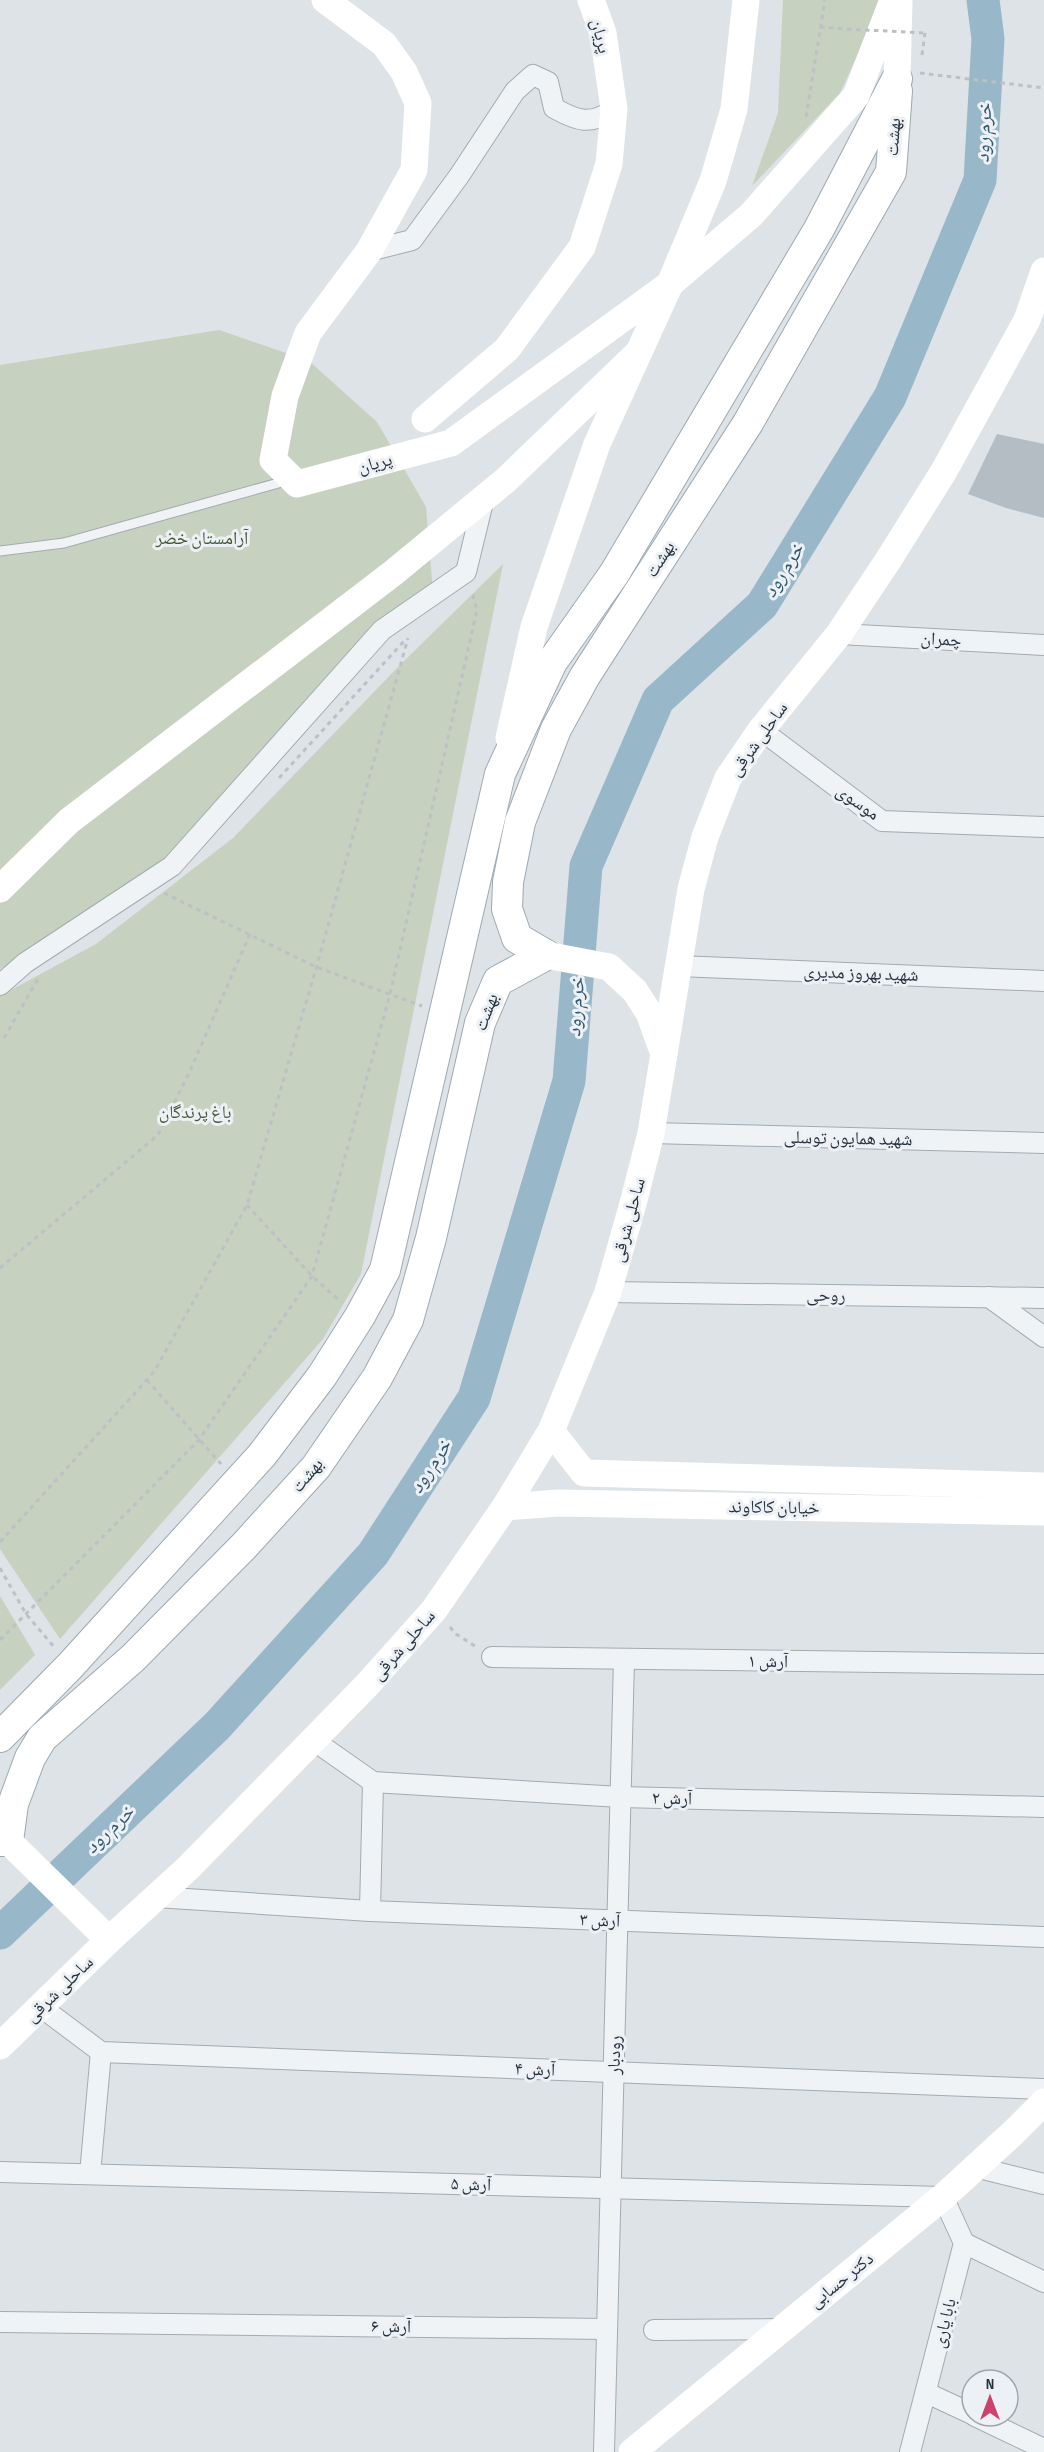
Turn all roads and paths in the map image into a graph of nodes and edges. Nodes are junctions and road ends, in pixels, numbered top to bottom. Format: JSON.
{"nodes":[{"id":1,"x":325,"y":0,"type":"edge"},
{"id":2,"x":591,"y":0,"type":"edge"},
{"id":3,"x":746,"y":0,"type":"edge"},
{"id":4,"x":825,"y":0,"type":"edge"},
{"id":5,"x":892,"y":0,"type":"edge"},
{"id":6,"x":899,"y":0,"type":"edge"},
{"id":7,"x":820,"y":27,"type":"junction"},
{"id":8,"x":922,"y":56,"type":"dead end"},
{"id":9,"x":908,"y":76,"type":"junction"},
{"id":10,"x":1044,"y":88,"type":"edge"},
{"id":11,"x":614,"y":109,"type":"junction"},
{"id":12,"x":806,"y":118,"type":"dead end"},
{"id":13,"x":713,"y":182,"type":"junction"},
{"id":14,"x":752,"y":215,"type":"junction"},
{"id":15,"x":369,"y":251,"type":"junction"},
{"id":16,"x":1044,"y":271,"type":"edge"},
{"id":17,"x":670,"y":284,"type":"junction"},
{"id":18,"x":638,"y":353,"type":"junction"},
{"id":19,"x":425,"y":419,"type":"dead end"},
{"id":20,"x":291,"y":480,"type":"junction"},
{"id":21,"x":484,"y":498,"type":"junction"},
{"id":22,"x":0,"y":551,"type":"edge"},
{"id":23,"x":466,"y":572,"type":"junction"},
{"id":24,"x":839,"y":634,"type":"junction"},
{"id":25,"x":1044,"y":645,"type":"edge"},
{"id":26,"x":761,"y":730,"type":"junction"},
{"id":27,"x":500,"y":774,"type":"junction"},
{"id":28,"x":274,"y":783,"type":"dead end"},
{"id":29,"x":1044,"y":827,"type":"edge"},
{"id":30,"x":0,"y":889,"type":"edge"},
{"id":31,"x":163,"y":892,"type":"dead end"},
{"id":32,"x":250,"y":934,"type":"junction"},
{"id":33,"x":557,"y":957,"type":"junction"},
{"id":34,"x":678,"y":966,"type":"junction"},
{"id":35,"x":316,"y":967,"type":"junction"},
{"id":36,"x":1044,"y":981,"type":"edge"},
{"id":37,"x":0,"y":985,"type":"edge"},
{"id":38,"x":390,"y":994,"type":"junction"},
{"id":39,"x":444,"y":1015,"type":"junction"},
{"id":40,"x":663,"y":1053,"type":"junction"},
{"id":41,"x":651,"y":1133,"type":"junction"},
{"id":42,"x":1044,"y":1143,"type":"edge"},
{"id":43,"x":247,"y":1204,"type":"junction"},
{"id":44,"x":431,"y":1238,"type":"junction"},
{"id":45,"x":0,"y":1268,"type":"edge"},
{"id":46,"x":385,"y":1270,"type":"junction"},
{"id":47,"x":312,"y":1276,"type":"junction"},
{"id":48,"x":608,"y":1292,"type":"junction"},
{"id":49,"x":989,"y":1297,"type":"junction"},
{"id":50,"x":1044,"y":1298,"type":"edge"},
{"id":51,"x":342,"y":1303,"type":"dead end"},
{"id":52,"x":1044,"y":1337,"type":"edge"},
{"id":53,"x":147,"y":1380,"type":"junction"},
{"id":54,"x":551,"y":1431,"type":"junction"},
{"id":55,"x":198,"y":1441,"type":"junction"},
{"id":56,"x":584,"y":1473,"type":"junction"},
{"id":57,"x":237,"y":1482,"type":"junction"},
{"id":58,"x":1044,"y":1486,"type":"edge"},
{"id":59,"x":580,"y":1504,"type":"junction"},
{"id":60,"x":505,"y":1507,"type":"junction"},
{"id":61,"x":1044,"y":1512,"type":"edge"},
{"id":62,"x":0,"y":1542,"type":"edge"},
{"id":63,"x":0,"y":1568,"type":"edge"},
{"id":64,"x":434,"y":1610,"type":"junction"},
{"id":65,"x":26,"y":1614,"type":"junction"},
{"id":66,"x":0,"y":1640,"type":"edge"},
{"id":67,"x":492,"y":1657,"type":"joint"},
{"id":68,"x":624,"y":1659,"type":"junction"},
{"id":69,"x":1044,"y":1664,"type":"edge"},
{"id":70,"x":70,"y":1666,"type":"junction"},
{"id":71,"x":0,"y":1737,"type":"edge"},
{"id":72,"x":42,"y":1738,"type":"junction"},
{"id":73,"x":313,"y":1740,"type":"junction"},
{"id":74,"x":373,"y":1782,"type":"junction"},
{"id":75,"x":620,"y":1797,"type":"junction"},
{"id":76,"x":1044,"y":1807,"type":"edge"},
{"id":77,"x":4,"y":1841,"type":"edge"},
{"id":78,"x":156,"y":1897,"type":"junction"},
{"id":79,"x":370,"y":1911,"type":"junction"},
{"id":80,"x":617,"y":1920,"type":"junction"},
{"id":81,"x":1044,"y":1937,"type":"edge"},
{"id":82,"x":109,"y":1940,"type":"junction"},
{"id":83,"x":40,"y":2007,"type":"junction"},
{"id":84,"x":0,"y":2046,"type":"edge"},
{"id":85,"x":101,"y":2052,"type":"junction"},
{"id":86,"x":613,"y":2072,"type":"junction"},
{"id":87,"x":1044,"y":2089,"type":"edge"},
{"id":88,"x":1044,"y":2102,"type":"edge"},
{"id":89,"x":975,"y":2167,"type":"junction"},
{"id":90,"x":0,"y":2172,"type":"edge"},
{"id":91,"x":90,"y":2174,"type":"junction"},
{"id":92,"x":1044,"y":2184,"type":"edge"},
{"id":93,"x":610,"y":2188,"type":"junction"},
{"id":94,"x":943,"y":2197,"type":"junction"},
{"id":95,"x":964,"y":2243,"type":"junction"},
{"id":96,"x":1044,"y":2282,"type":"edge"},
{"id":97,"x":0,"y":2322,"type":"edge"},
{"id":98,"x":607,"y":2329,"type":"junction"},
{"id":99,"x":782,"y":2329,"type":"junction"},
{"id":100,"x":654,"y":2330,"type":"dead end"},
{"id":101,"x":927,"y":2393,"type":"junction"},
{"id":102,"x":960,"y":2408,"type":"edge"},
{"id":103,"x":1001,"y":2428,"type":"edge"},
{"id":104,"x":1044,"y":2449,"type":"edge"},
{"id":105,"x":604,"y":2452,"type":"edge"},
{"id":106,"x":632,"y":2452,"type":"edge"},
{"id":107,"x":910,"y":2452,"type":"edge"}],
"edges":[{"from":1,"to":15,"type":"main road"},
{"from":2,"to":11,"type":"main road","name":"پریان"},
{"from":3,"to":13,"type":"main road"},
{"from":4,"to":7,"type":"path"},
{"from":5,"to":14,"type":"main road","name":"پریان"},
{"from":6,"to":9,"type":"main road"},
{"from":7,"to":8,"type":"path","bridge":true},
{"from":7,"to":12,"type":"path"},
{"from":9,"to":10,"type":"path"},
{"from":9,"to":27,"type":"main road","name":"بهشت"},
{"from":9,"to":33,"type":"main road","name":"بهشت"},
{"from":11,"to":15,"type":"street"},
{"from":11,"to":19,"type":"main road","name":"پریان"},
{"from":13,"to":14,"type":"main road"},
{"from":13,"to":17,"type":"main road"},
{"from":14,"to":17,"type":"main road","name":"پریان"},
{"from":15,"to":20,"type":"main road"},
{"from":16,"to":24,"type":"main road","name":"ساحلی شرقی"},
{"from":17,"to":18,"type":"main road"},
{"from":17,"to":20,"type":"main road","name":"پریان"},
{"from":18,"to":21,"type":"main road"},
{"from":18,"to":27,"type":"main road"},
{"from":20,"to":22,"type":"lane"},
{"from":21,"to":23,"type":"street"},
{"from":21,"to":30,"type":"main road"},
{"from":23,"to":37,"type":"street"},
{"from":23,"to":38,"type":"path"},
{"from":24,"to":25,"type":"street","name":"چمران"},
{"from":24,"to":26,"type":"main road","name":"ساحلی شرقی"},
{"from":26,"to":29,"type":"street","name":"موسوی"},
{"from":26,"to":34,"type":"main road","name":"ساحلی شرقی"},
{"from":27,"to":39,"type":"main road","name":"بهشت"},
{"from":28,"to":35,"type":"path"},
{"from":31,"to":32,"type":"path"},
{"from":32,"to":35,"type":"path"},
{"from":32,"to":45,"type":"path"},
{"from":33,"to":40,"type":"main road"},
{"from":33,"to":44,"type":"main road","name":"بهشت"},
{"from":34,"to":36,"type":"street","name":"شهید بهروز مدیری"},
{"from":34,"to":40,"type":"main road","name":"ساحلی شرقی"},
{"from":35,"to":38,"type":"path"},
{"from":35,"to":43,"type":"path"},
{"from":38,"to":39,"type":"path"},
{"from":38,"to":47,"type":"path"},
{"from":39,"to":46,"type":"main road","name":"بهشت"},
{"from":40,"to":41,"type":"main road","name":"ساحلی شرقی"},
{"from":41,"to":42,"type":"street","name":"شهید همایون توسلی"},
{"from":41,"to":48,"type":"main road","name":"ساحلی شرقی"},
{"from":43,"to":47,"type":"path"},
{"from":43,"to":53,"type":"path"},
{"from":44,"to":46,"type":"main road"},
{"from":44,"to":72,"type":"main road","name":"بهشت"},
{"from":46,"to":57,"type":"main road","name":"بهشت"},
{"from":47,"to":51,"type":"path"},
{"from":47,"to":55,"type":"path"},
{"from":48,"to":49,"type":"street","name":"روحی"},
{"from":48,"to":54,"type":"main road","name":"ساحلی شرقی"},
{"from":49,"to":50,"type":"street","name":"روحی"},
{"from":49,"to":52,"type":"street"},
{"from":53,"to":55,"type":"path"},
{"from":53,"to":62,"type":"path"},
{"from":54,"to":56,"type":"main road"},
{"from":54,"to":60,"type":"main road","name":"ساحلی شرقی"},
{"from":55,"to":57,"type":"path"},
{"from":55,"to":65,"type":"path"},
{"from":56,"to":58,"type":"main road","name":"خیابان کاکاوند"},
{"from":56,"to":59,"type":"main road"},
{"from":57,"to":70,"type":"main road","name":"بهشت"},
{"from":59,"to":60,"type":"main road","name":"خیابان کاکاوند"},
{"from":59,"to":61,"type":"main road","name":"خیابان کاکاوند"},
{"from":60,"to":64,"type":"main road","name":"ساحلی شرقی"},
{"from":63,"to":65,"type":"path"},
{"from":64,"to":67,"type":"path"},
{"from":64,"to":73,"type":"main road","name":"ساحلی شرقی"},
{"from":65,"to":66,"type":"path"},
{"from":65,"to":70,"type":"path"},
{"from":67,"to":68,"type":"street","name":"آرش ۱"},
{"from":68,"to":69,"type":"street","name":"آرش ۱"},
{"from":68,"to":75,"type":"street","name":"رودبار"},
{"from":70,"to":71,"type":"main road","name":"بهشت"},
{"from":70,"to":72,"type":"main road"},
{"from":72,"to":77,"type":"main road","name":"بهشت"},
{"from":73,"to":74,"type":"street"},
{"from":73,"to":78,"type":"main road","name":"ساحلی شرقی"},
{"from":74,"to":75,"type":"street","name":"آرش ۲"},
{"from":74,"to":79,"type":"street"},
{"from":75,"to":76,"type":"street","name":"آرش ۲"},
{"from":75,"to":80,"type":"street","name":"رودبار"},
{"from":77,"to":82,"type":"main road"},
{"from":78,"to":79,"type":"street","name":"آرش ۳"},
{"from":78,"to":82,"type":"main road","name":"ساحلی شرقی"},
{"from":79,"to":80,"type":"street","name":"آرش ۳"},
{"from":80,"to":81,"type":"street","name":"آرش ۳"},
{"from":80,"to":86,"type":"street","name":"رودبار"},
{"from":82,"to":83,"type":"main road","name":"ساحلی شرقی"},
{"from":83,"to":84,"type":"main road","name":"ساحلی شرقی"},
{"from":83,"to":85,"type":"street"},
{"from":85,"to":86,"type":"street","name":"آرش ۴"},
{"from":85,"to":91,"type":"street"},
{"from":86,"to":87,"type":"street","name":"آرش ۴"},
{"from":86,"to":93,"type":"street","name":"رودبار"},
{"from":88,"to":89,"type":"main road","name":"دکتر حسابی"},
{"from":89,"to":92,"type":"street"},
{"from":89,"to":94,"type":"main road","name":"دکتر حسابی"},
{"from":90,"to":91,"type":"street","name":"آرش ۵"},
{"from":91,"to":93,"type":"street","name":"آرش ۵"},
{"from":93,"to":94,"type":"street","name":"آرش ۵"},
{"from":93,"to":98,"type":"street","name":"رودبار"},
{"from":94,"to":95,"type":"street"},
{"from":94,"to":99,"type":"main road","name":"دکتر حسابی"},
{"from":95,"to":96,"type":"street"},
{"from":95,"to":101,"type":"street","name":"بابا یاری"},
{"from":97,"to":98,"type":"street","name":"آرش ۶"},
{"from":98,"to":105,"type":"street","name":"رودبار"},
{"from":99,"to":100,"type":"street"},
{"from":99,"to":106,"type":"main road","name":"دکتر حسابی"},
{"from":101,"to":102,"type":"street"},
{"from":101,"to":107,"type":"street","name":"بابا یاری"},
{"from":103,"to":104,"type":"street"}]}
